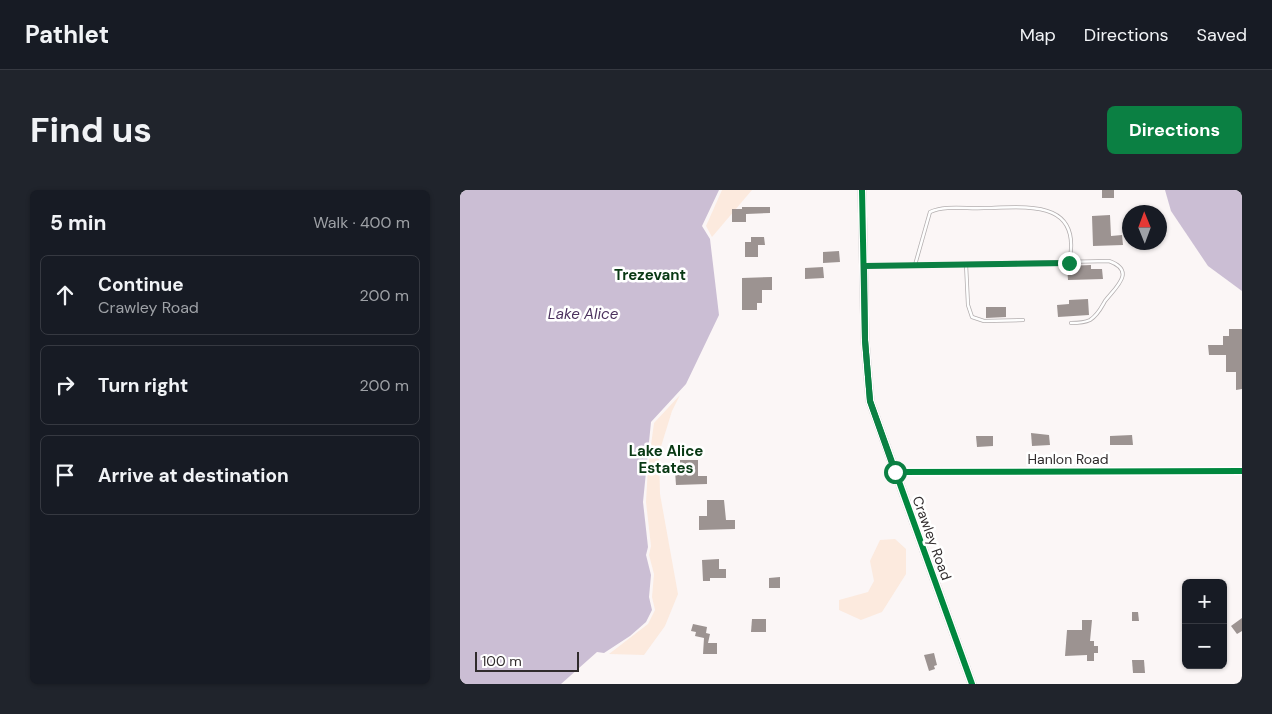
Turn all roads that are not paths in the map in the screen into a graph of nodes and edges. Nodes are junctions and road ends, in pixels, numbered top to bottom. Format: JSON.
{"nodes":[{"id":1,"x":862,"y":190,"type":"edge"},
{"id":2,"x":1069,"y":263,"type":"junction"},
{"id":3,"x":966,"y":264,"type":"junction"},
{"id":4,"x":915,"y":265,"type":"junction"},
{"id":5,"x":864,"y":266,"type":"junction"},
{"id":6,"x":1023,"y":320,"type":"dead end"},
{"id":7,"x":1071,"y":323,"type":"dead end"},
{"id":8,"x":1242,"y":471,"type":"edge"},
{"id":9,"x":895,"y":472,"type":"junction"},
{"id":10,"x":972,"y":684,"type":"edge"}],
"edges":[{"from":1,"to":5,"type":"street","name":"Crawley Road"},
{"from":2,"to":3,"type":"lane"},
{"from":2,"to":4,"type":"lane"},
{"from":2,"to":7,"type":"lane"},
{"from":3,"to":4,"type":"lane"},
{"from":3,"to":6,"type":"lane"},
{"from":4,"to":5,"type":"lane"},
{"from":5,"to":9,"type":"street","name":"Crawley Road"},
{"from":8,"to":9,"type":"street","name":"Hanlon Road"},
{"from":9,"to":10,"type":"street","name":"Crawley Road"}]}
